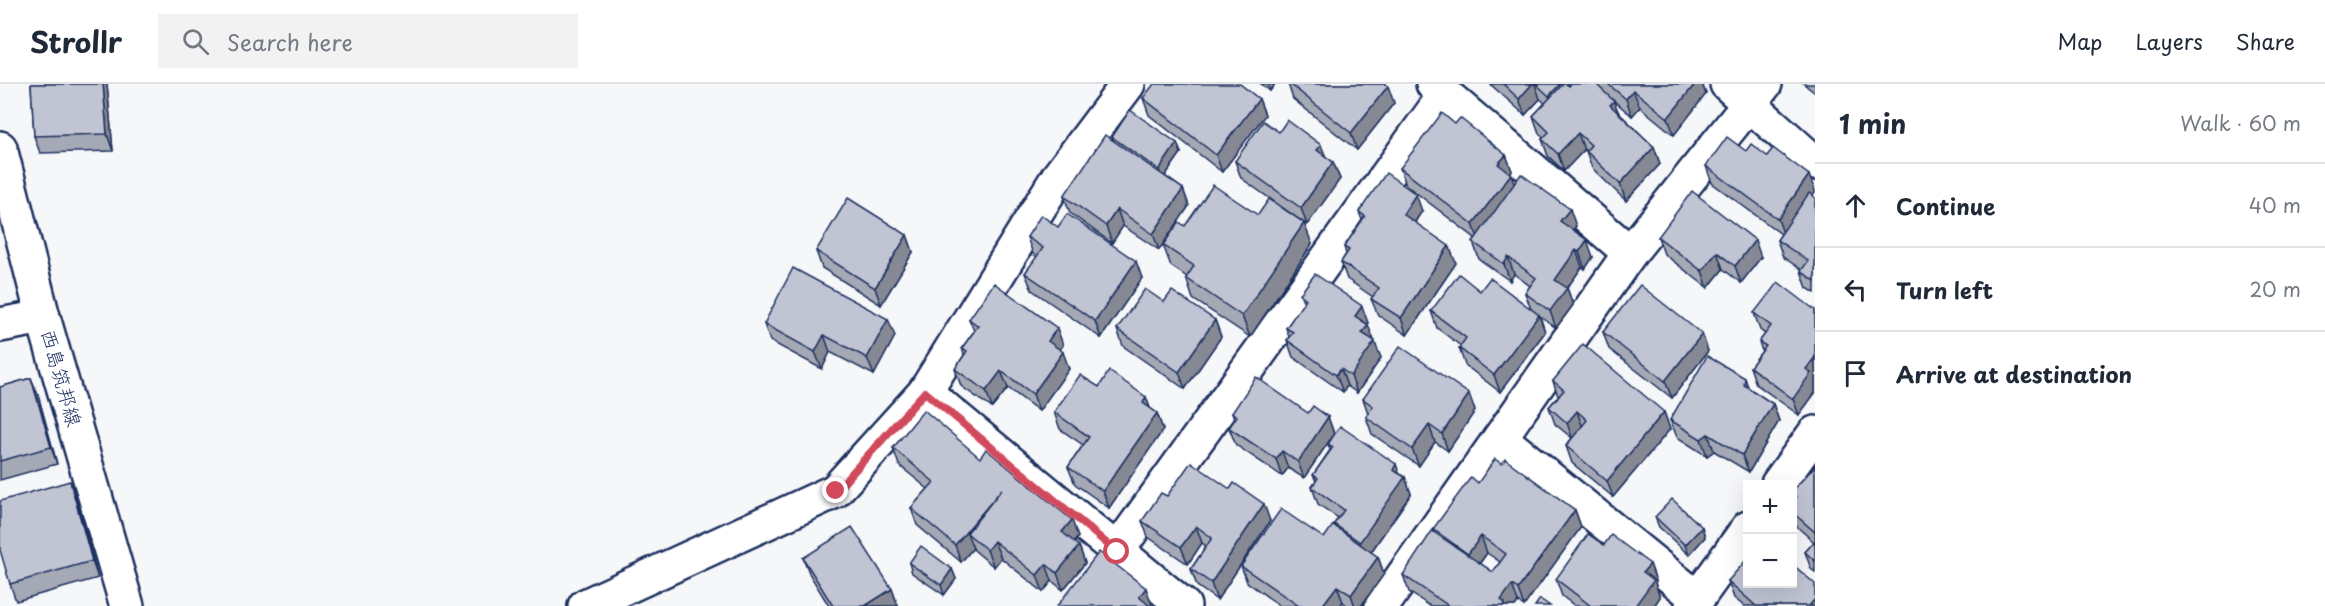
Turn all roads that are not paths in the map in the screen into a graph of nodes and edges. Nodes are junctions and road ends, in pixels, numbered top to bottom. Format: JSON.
{"nodes":[{"id":1,"x":1128,"y":84,"type":"edge"},
{"id":2,"x":1439,"y":89,"type":"edge"},
{"id":3,"x":1747,"y":91,"type":"edge"},
{"id":4,"x":0,"y":148,"type":"edge"},
{"id":5,"x":1815,"y":163,"type":"edge"},
{"id":6,"x":1630,"y":253,"type":"junction"},
{"id":7,"x":43,"y":316,"type":"junction"},
{"id":8,"x":0,"y":325,"type":"edge"},
{"id":9,"x":925,"y":392,"type":"junction"},
{"id":10,"x":1500,"y":438,"type":"junction"},
{"id":11,"x":1814,"y":438,"type":"edge"},
{"id":12,"x":1781,"y":480,"type":"edge"},
{"id":13,"x":1744,"y":534,"type":"edge"},
{"id":14,"x":1117,"y":552,"type":"junction"},
{"id":15,"x":1695,"y":602,"type":"edge"},
{"id":16,"x":127,"y":606,"type":"edge"},
{"id":17,"x":585,"y":606,"type":"edge"},
{"id":18,"x":1184,"y":606,"type":"edge"},
{"id":19,"x":1382,"y":606,"type":"edge"}],
"edges":[{"from":1,"to":9,"type":"street"},
{"from":2,"to":6,"type":"street"},
{"from":2,"to":14,"type":"street"},
{"from":3,"to":5,"type":"street"},
{"from":3,"to":6,"type":"street"},
{"from":4,"to":7,"type":"street","name":"西島筑邦線"},
{"from":6,"to":10,"type":"street"},
{"from":7,"to":8,"type":"street"},
{"from":7,"to":16,"type":"street","name":"西島筑邦線"},
{"from":9,"to":14,"type":"street"},
{"from":9,"to":17,"type":"street"},
{"from":10,"to":15,"type":"street"},
{"from":10,"to":19,"type":"street"},
{"from":11,"to":12,"type":"street"},
{"from":13,"to":15,"type":"street"},
{"from":14,"to":18,"type":"street"}]}
